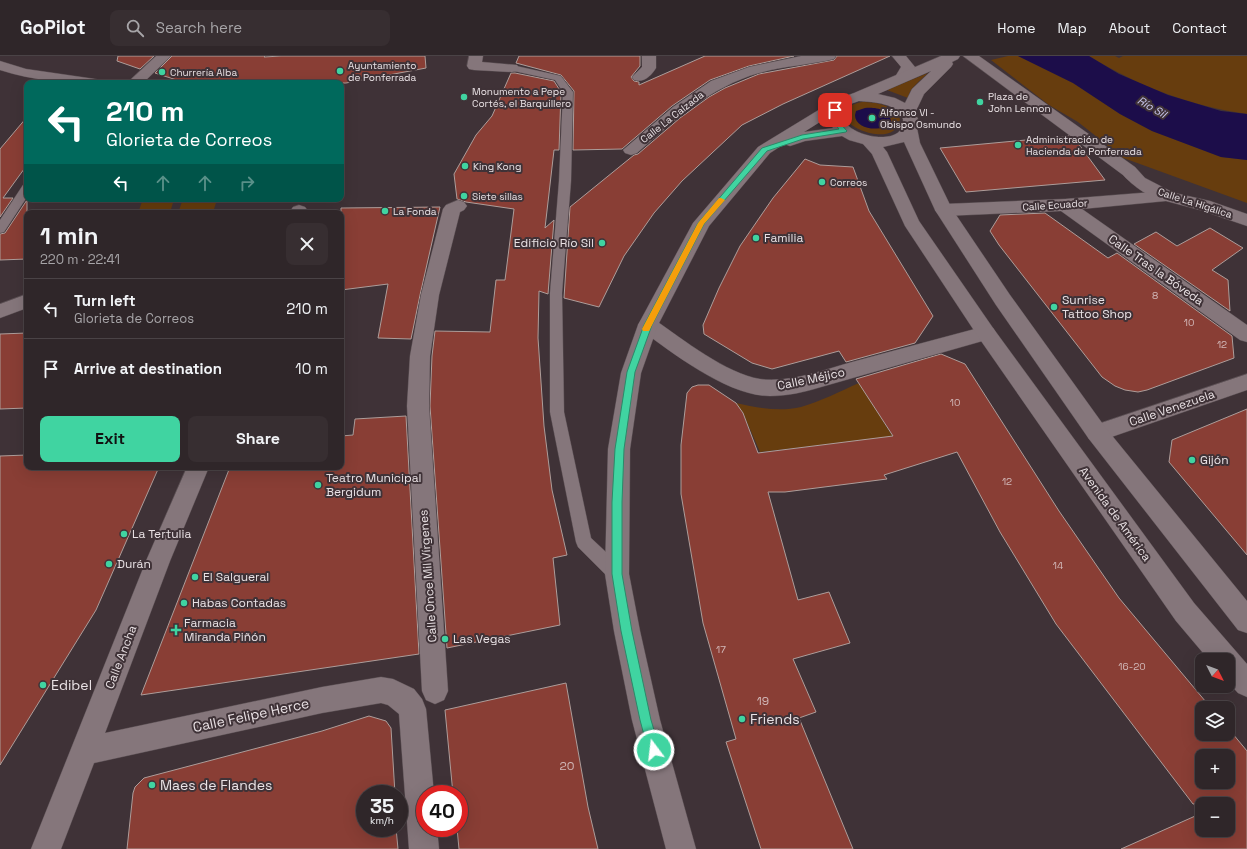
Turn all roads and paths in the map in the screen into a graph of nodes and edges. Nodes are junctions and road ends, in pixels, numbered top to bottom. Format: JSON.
{"nodes":[{"id":1,"x":17,"y":56,"type":"edge"},
{"id":2,"x":164,"y":56,"type":"edge"},
{"id":3,"x":649,"y":56,"type":"edge"},
{"id":4,"x":751,"y":56,"type":"edge"},
{"id":5,"x":829,"y":56,"type":"edge"},
{"id":6,"x":899,"y":56,"type":"edge"},
{"id":7,"x":950,"y":56,"type":"edge"},
{"id":8,"x":970,"y":56,"type":"edge"},
{"id":9,"x":475,"y":61,"type":"edge"},
{"id":10,"x":6,"y":67,"type":"edge"},
{"id":11,"x":512,"y":68,"type":"joint"},
{"id":12,"x":758,"y":70,"type":"junction"},
{"id":13,"x":638,"y":77,"type":"dead end"},
{"id":14,"x":902,"y":77,"type":"junction"},
{"id":15,"x":78,"y":80,"type":"edge"},
{"id":16,"x":137,"y":80,"type":"edge"},
{"id":17,"x":858,"y":97,"type":"junction"},
{"id":18,"x":840,"y":103,"type":"junction"},
{"id":19,"x":908,"y":113,"type":"junction"},
{"id":20,"x":910,"y":130,"type":"junction"},
{"id":21,"x":843,"y":131,"type":"junction"},
{"id":22,"x":869,"y":141,"type":"junction"},
{"id":23,"x":631,"y":150,"type":"dead end"},
{"id":24,"x":764,"y":150,"type":"junction"},
{"id":25,"x":24,"y":193,"type":"edge"},
{"id":26,"x":1166,"y":196,"type":"junction"},
{"id":27,"x":1065,"y":205,"type":"junction"},
{"id":28,"x":458,"y":206,"type":"dead end"},
{"id":29,"x":944,"y":210,"type":"junction"},
{"id":30,"x":1247,"y":220,"type":"edge"},
{"id":31,"x":0,"y":229,"type":"edge"},
{"id":32,"x":1002,"y":300,"type":"junction"},
{"id":33,"x":24,"y":302,"type":"edge"},
{"id":34,"x":969,"y":308,"type":"junction"},
{"id":35,"x":0,"y":311,"type":"edge"},
{"id":36,"x":648,"y":325,"type":"junction"},
{"id":37,"x":986,"y":333,"type":"junction"},
{"id":38,"x":1247,"y":335,"type":"edge"},
{"id":39,"x":1042,"y":355,"type":"junction"},
{"id":40,"x":1008,"y":364,"type":"junction"},
{"id":41,"x":1247,"y":382,"type":"edge"},
{"id":42,"x":1097,"y":433,"type":"junction"},
{"id":43,"x":197,"y":470,"type":"edge"},
{"id":44,"x":617,"y":574,"type":"junction"},
{"id":45,"x":1247,"y":621,"type":"edge"},
{"id":46,"x":1220,"y":653,"type":"edge"},
{"id":47,"x":1235,"y":670,"type":"edge"},
{"id":48,"x":1247,"y":684,"type":"edge"},
{"id":49,"x":435,"y":691,"type":"dead end"},
{"id":50,"x":84,"y":751,"type":"junction"},
{"id":51,"x":46,"y":849,"type":"edge"},
{"id":52,"x":424,"y":849,"type":"edge"},
{"id":53,"x":681,"y":849,"type":"edge"}],
"edges":[{"from":1,"to":10,"type":"street"},
{"from":2,"to":16,"type":"street"},
{"from":3,"to":13,"type":"street"},
{"from":4,"to":12,"type":"street"},
{"from":5,"to":12,"type":"street","name":"Calle La Calzada"},
{"from":6,"to":14,"type":"street"},
{"from":7,"to":14,"type":"street"},
{"from":7,"to":19,"type":"street"},
{"from":8,"to":26,"type":"street","name":"Calle La Higálica"},
{"from":9,"to":11,"type":"street"},
{"from":10,"to":15,"type":"street"},
{"from":11,"to":44,"type":"lane"},
{"from":12,"to":23,"type":"street","name":"Calle La Calzada"},
{"from":14,"to":17,"type":"street"},
{"from":17,"to":18,"type":"street"},
{"from":17,"to":19,"type":"street"},
{"from":18,"to":21,"type":"street"},
{"from":18,"to":24,"type":"street"},
{"from":19,"to":20,"type":"street"},
{"from":20,"to":22,"type":"street"},
{"from":20,"to":29,"type":"street"},
{"from":21,"to":22,"type":"street"},
{"from":21,"to":24,"type":"street"},
{"from":22,"to":34,"type":"street","name":"Avenida de América"},
{"from":24,"to":36,"type":"street"},
{"from":25,"to":31,"type":"lane"},
{"from":26,"to":27,"type":"street","name":"Calle Ecuador"},
{"from":26,"to":30,"type":"street","name":"Calle La Higálica"},
{"from":27,"to":29,"type":"street","name":"Calle Ecuador"},
{"from":27,"to":38,"type":"street","name":"Calle Tras la Bóveda"},
{"from":28,"to":49,"type":"street","name":"Calle Once Mil Vírgenes"},
{"from":29,"to":32,"type":"street"},
{"from":32,"to":34,"type":"street"},
{"from":32,"to":39,"type":"street"},
{"from":33,"to":35,"type":"street"},
{"from":34,"to":37,"type":"street","name":"Avenida de América"},
{"from":36,"to":37,"type":"street","name":"Calle Méjico"},
{"from":36,"to":44,"type":"street"},
{"from":37,"to":40,"type":"street","name":"Avenida de América"},
{"from":39,"to":40,"type":"street"},
{"from":39,"to":42,"type":"street"},
{"from":40,"to":46,"type":"street","name":"Avenida de América"},
{"from":41,"to":42,"type":"street","name":"Calle Venezuela"},
{"from":42,"to":45,"type":"street"},
{"from":43,"to":50,"type":"street","name":"Calle Ancha"},
{"from":44,"to":53,"type":"street"},
{"from":47,"to":48,"type":"street","name":"Avenida de América"},
{"from":50,"to":51,"type":"street","name":"Calle Ancha"},
{"from":50,"to":52,"type":"street","name":"Calle Felipe Herce"}]}
